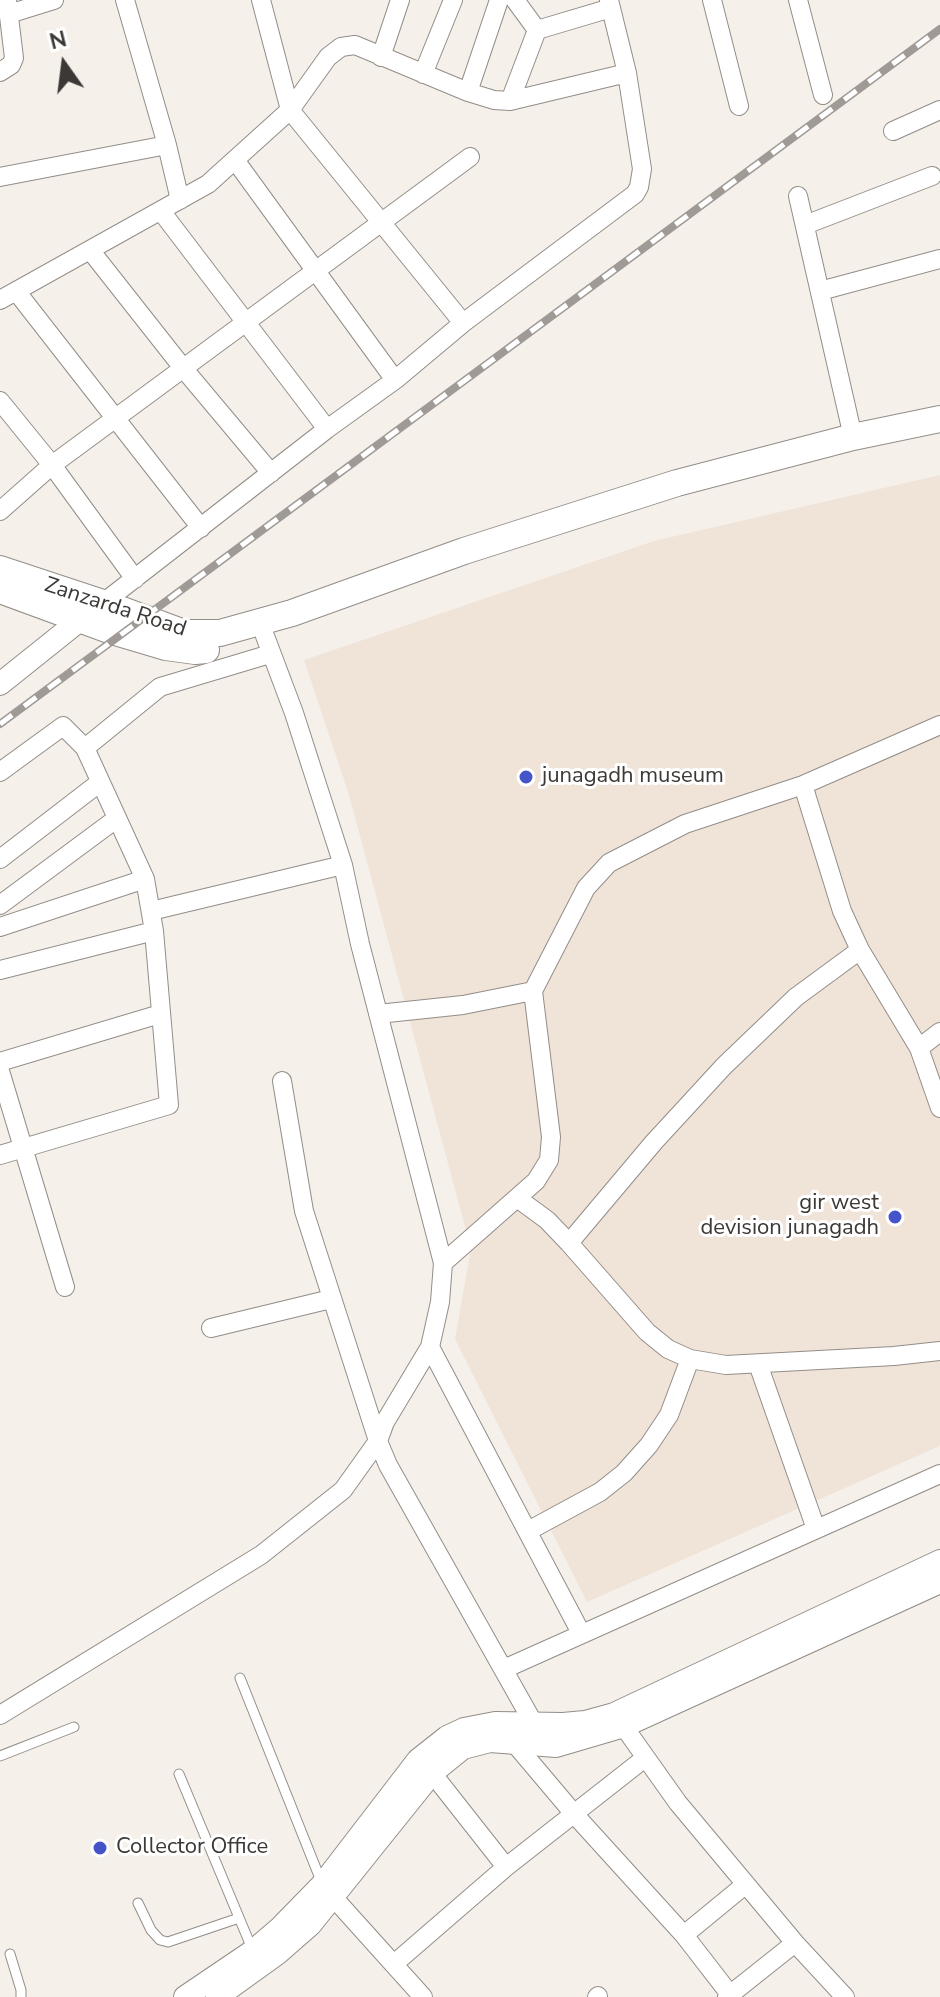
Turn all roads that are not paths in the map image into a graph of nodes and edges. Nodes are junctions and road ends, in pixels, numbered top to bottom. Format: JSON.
{"nodes":[{"id":1,"x":54,"y":0,"type":"edge"},
{"id":2,"x":125,"y":0,"type":"edge"},
{"id":3,"x":261,"y":0,"type":"edge"},
{"id":4,"x":400,"y":0,"type":"edge"},
{"id":5,"x":453,"y":0,"type":"edge"},
{"id":6,"x":499,"y":0,"type":"edge"},
{"id":7,"x":515,"y":0,"type":"edge"},
{"id":8,"x":712,"y":0,"type":"edge"},
{"id":9,"x":805,"y":2,"type":"edge"},
{"id":10,"x":610,"y":4,"type":"edge"},
{"id":11,"x":8,"y":7,"type":"edge"},
{"id":12,"x":537,"y":30,"type":"junction"},
{"id":13,"x":381,"y":57,"type":"junction"},
{"id":14,"x":0,"y":72,"type":"edge"},
{"id":15,"x":627,"y":73,"type":"junction"},
{"id":16,"x":423,"y":74,"type":"junction"},
{"id":17,"x":468,"y":92,"type":"junction"},
{"id":18,"x":823,"y":95,"type":"dead end"},
{"id":19,"x":510,"y":101,"type":"junction"},
{"id":20,"x":739,"y":106,"type":"dead end"},
{"id":21,"x":290,"y":110,"type":"junction"},
{"id":22,"x":940,"y":110,"type":"edge"},
{"id":23,"x":893,"y":131,"type":"dead end"},
{"id":24,"x":167,"y":145,"type":"junction"},
{"id":25,"x":470,"y":157,"type":"dead end"},
{"id":26,"x":235,"y":160,"type":"junction"},
{"id":27,"x":932,"y":176,"type":"dead end"},
{"id":28,"x":0,"y":177,"type":"edge"},
{"id":29,"x":798,"y":196,"type":"dead end"},
{"id":30,"x":180,"y":200,"type":"junction"},
{"id":31,"x":161,"y":211,"type":"junction"},
{"id":32,"x":380,"y":222,"type":"junction"},
{"id":33,"x":805,"y":225,"type":"junction"},
{"id":34,"x":90,"y":250,"type":"junction"},
{"id":35,"x":940,"y":259,"type":"edge"},
{"id":36,"x":316,"y":270,"type":"junction"},
{"id":37,"x":820,"y":291,"type":"junction"},
{"id":38,"x":8,"y":295,"type":"edge"},
{"id":39,"x":247,"y":321,"type":"junction"},
{"id":40,"x":463,"y":323,"type":"junction"},
{"id":41,"x":183,"y":368,"type":"junction"},
{"id":42,"x":395,"y":380,"type":"junction"},
{"id":43,"x":0,"y":401,"type":"edge"},
{"id":44,"x":115,"y":419,"type":"junction"},
{"id":45,"x":940,"y":419,"type":"edge"},
{"id":46,"x":327,"y":429,"type":"junction"},
{"id":47,"x":940,"y":436,"type":"edge"},
{"id":48,"x":853,"y":437,"type":"junction"},
{"id":49,"x":52,"y":465,"type":"junction"},
{"id":50,"x":271,"y":473,"type":"junction"},
{"id":51,"x":0,"y":511,"type":"edge"},
{"id":52,"x":201,"y":528,"type":"junction"},
{"id":53,"x":0,"y":569,"type":"edge"},
{"id":54,"x":135,"y":579,"type":"junction"},
{"id":55,"x":0,"y":590,"type":"edge"},
{"id":56,"x":103,"y":603,"type":"junction"},
{"id":57,"x":80,"y":619,"type":"junction"},
{"id":58,"x":271,"y":636,"type":"junction"},
{"id":59,"x":0,"y":684,"type":"edge"},
{"id":60,"x":940,"y":725,"type":"edge"},
{"id":61,"x":85,"y":748,"type":"junction"},
{"id":62,"x":0,"y":772,"type":"edge"},
{"id":63,"x":99,"y":783,"type":"junction"},
{"id":64,"x":803,"y":785,"type":"junction"},
{"id":65,"x":116,"y":819,"type":"junction"},
{"id":66,"x":0,"y":859,"type":"edge"},
{"id":67,"x":343,"y":865,"type":"junction"},
{"id":68,"x":145,"y":879,"type":"junction"},
{"id":69,"x":0,"y":905,"type":"edge"},
{"id":70,"x":151,"y":911,"type":"junction"},
{"id":71,"x":0,"y":927,"type":"edge"},
{"id":72,"x":154,"y":931,"type":"junction"},
{"id":73,"x":860,"y":950,"type":"junction"},
{"id":74,"x":0,"y":970,"type":"edge"},
{"id":75,"x":533,"y":991,"type":"junction"},
{"id":76,"x":160,"y":1014,"type":"junction"},
{"id":77,"x":378,"y":1014,"type":"junction"},
{"id":78,"x":940,"y":1032,"type":"edge"},
{"id":79,"x":919,"y":1048,"type":"junction"},
{"id":80,"x":0,"y":1062,"type":"edge"},
{"id":81,"x":0,"y":1071,"type":"edge"},
{"id":82,"x":282,"y":1081,"type":"dead end"},
{"id":83,"x":940,"y":1108,"type":"edge"},
{"id":84,"x":24,"y":1148,"type":"junction"},
{"id":85,"x":0,"y":1155,"type":"edge"},
{"id":86,"x":517,"y":1198,"type":"junction"},
{"id":87,"x":569,"y":1243,"type":"junction"},
{"id":88,"x":443,"y":1263,"type":"junction"},
{"id":89,"x":65,"y":1287,"type":"dead end"},
{"id":90,"x":331,"y":1299,"type":"junction"},
{"id":91,"x":211,"y":1328,"type":"dead end"},
{"id":92,"x":430,"y":1347,"type":"junction"},
{"id":93,"x":940,"y":1351,"type":"edge"},
{"id":94,"x":690,"y":1359,"type":"junction"},
{"id":95,"x":758,"y":1364,"type":"junction"},
{"id":96,"x":378,"y":1441,"type":"junction"},
{"id":97,"x":940,"y":1474,"type":"edge"},
{"id":98,"x":816,"y":1529,"type":"junction"},
{"id":99,"x":528,"y":1531,"type":"junction"},
{"id":100,"x":940,"y":1561,"type":"edge"},
{"id":101,"x":940,"y":1582,"type":"edge"},
{"id":102,"x":581,"y":1633,"type":"junction"},
{"id":103,"x":504,"y":1669,"type":"junction"},
{"id":104,"x":240,"y":1678,"type":"dead end"},
{"id":105,"x":0,"y":1715,"type":"edge"},
{"id":106,"x":619,"y":1720,"type":"junction"},
{"id":107,"x":495,"y":1723,"type":"junction"},
{"id":108,"x":534,"y":1724,"type":"junction"},
{"id":109,"x":74,"y":1727,"type":"dead end"},
{"id":110,"x":514,"y":1742,"type":"junction"},
{"id":111,"x":0,"y":1756,"type":"edge"},
{"id":112,"x":645,"y":1758,"type":"junction"},
{"id":113,"x":425,"y":1767,"type":"junction"},
{"id":114,"x":179,"y":1774,"type":"dead end"},
{"id":115,"x":575,"y":1815,"type":"junction"},
{"id":116,"x":506,"y":1867,"type":"junction"},
{"id":117,"x":746,"y":1884,"type":"junction"},
{"id":118,"x":328,"y":1891,"type":"junction"},
{"id":119,"x":138,"y":1903,"type":"dead end"},
{"id":120,"x":239,"y":1918,"type":"junction"},
{"id":121,"x":684,"y":1935,"type":"junction"},
{"id":122,"x":795,"y":1943,"type":"junction"},
{"id":123,"x":253,"y":1951,"type":"junction"},
{"id":124,"x":10,"y":1954,"type":"dead end"},
{"id":125,"x":395,"y":1963,"type":"junction"},
{"id":126,"x":729,"y":1996,"type":"edge"},
{"id":127,"x":21,"y":1997,"type":"edge"},
{"id":128,"x":185,"y":1997,"type":"edge"},
{"id":129,"x":217,"y":1997,"type":"edge"},
{"id":130,"x":423,"y":1997,"type":"edge"},
{"id":131,"x":845,"y":1997,"type":"edge"}],
"edges":[{"from":1,"to":11,"type":"street"},
{"from":2,"to":24,"type":"street"},
{"from":3,"to":21,"type":"street"},
{"from":4,"to":13,"type":"street"},
{"from":5,"to":16,"type":"street"},
{"from":6,"to":17,"type":"street"},
{"from":7,"to":12,"type":"street"},
{"from":8,"to":20,"type":"street"},
{"from":9,"to":18,"type":"street"},
{"from":10,"to":12,"type":"street"},
{"from":10,"to":15,"type":"street"},
{"from":11,"to":14,"type":"street"},
{"from":12,"to":19,"type":"street"},
{"from":13,"to":16,"type":"street"},
{"from":13,"to":21,"type":"street"},
{"from":15,"to":19,"type":"street"},
{"from":15,"to":40,"type":"street"},
{"from":16,"to":17,"type":"street"},
{"from":17,"to":19,"type":"street"},
{"from":21,"to":26,"type":"street"},
{"from":21,"to":32,"type":"street"},
{"from":22,"to":23,"type":"street"},
{"from":24,"to":28,"type":"street"},
{"from":24,"to":30,"type":"street"},
{"from":25,"to":32,"type":"street"},
{"from":26,"to":30,"type":"street"},
{"from":26,"to":36,"type":"street"},
{"from":27,"to":33,"type":"street"},
{"from":29,"to":33,"type":"street"},
{"from":30,"to":31,"type":"street"},
{"from":31,"to":34,"type":"street"},
{"from":31,"to":39,"type":"street"},
{"from":32,"to":36,"type":"street"},
{"from":32,"to":40,"type":"street"},
{"from":33,"to":37,"type":"street"},
{"from":34,"to":38,"type":"street"},
{"from":34,"to":41,"type":"street"},
{"from":35,"to":37,"type":"street"},
{"from":36,"to":39,"type":"street"},
{"from":36,"to":42,"type":"street"},
{"from":37,"to":48,"type":"street"},
{"from":38,"to":44,"type":"street"},
{"from":39,"to":41,"type":"street"},
{"from":39,"to":46,"type":"street"},
{"from":40,"to":42,"type":"street"},
{"from":41,"to":44,"type":"street"},
{"from":41,"to":50,"type":"street"},
{"from":42,"to":46,"type":"street"},
{"from":43,"to":49,"type":"street"},
{"from":44,"to":49,"type":"street"},
{"from":44,"to":52,"type":"street"},
{"from":45,"to":48,"type":"main road"},
{"from":46,"to":50,"type":"street"},
{"from":47,"to":58,"type":"main road"},
{"from":48,"to":58,"type":"main road"},
{"from":49,"to":51,"type":"street"},
{"from":49,"to":54,"type":"street"},
{"from":50,"to":52,"type":"street"},
{"from":52,"to":54,"type":"street"},
{"from":53,"to":56,"type":"main road","name":"Zanzarda Road"},
{"from":54,"to":56,"type":"street"},
{"from":55,"to":57,"type":"main road"},
{"from":56,"to":57,"type":"street"},
{"from":56,"to":58,"type":"main road","name":"Zanzarda Road"},
{"from":57,"to":58,"type":"main road"},
{"from":57,"to":59,"type":"street"},
{"from":58,"to":61,"type":"street"},
{"from":58,"to":67,"type":"street"},
{"from":60,"to":64,"type":"street"},
{"from":61,"to":62,"type":"street"},
{"from":61,"to":63,"type":"street"},
{"from":63,"to":65,"type":"street"},
{"from":63,"to":66,"type":"street"},
{"from":64,"to":73,"type":"street"},
{"from":64,"to":75,"type":"street"},
{"from":65,"to":68,"type":"street"},
{"from":65,"to":69,"type":"street"},
{"from":67,"to":70,"type":"street"},
{"from":67,"to":77,"type":"street"},
{"from":68,"to":70,"type":"street"},
{"from":68,"to":71,"type":"street"},
{"from":70,"to":72,"type":"street"},
{"from":72,"to":74,"type":"street"},
{"from":72,"to":76,"type":"street"},
{"from":73,"to":79,"type":"street"},
{"from":73,"to":87,"type":"street"},
{"from":75,"to":77,"type":"street"},
{"from":75,"to":86,"type":"street"},
{"from":76,"to":80,"type":"street"},
{"from":76,"to":84,"type":"street"},
{"from":77,"to":88,"type":"street"},
{"from":78,"to":79,"type":"street"},
{"from":79,"to":83,"type":"street"},
{"from":81,"to":84,"type":"street"},
{"from":82,"to":90,"type":"street"},
{"from":84,"to":85,"type":"street"},
{"from":84,"to":89,"type":"street"},
{"from":86,"to":87,"type":"street"},
{"from":86,"to":88,"type":"street"},
{"from":87,"to":94,"type":"street"},
{"from":88,"to":92,"type":"street"},
{"from":90,"to":91,"type":"street"},
{"from":90,"to":96,"type":"street"},
{"from":92,"to":96,"type":"street"},
{"from":92,"to":99,"type":"street"},
{"from":93,"to":95,"type":"street"},
{"from":94,"to":95,"type":"street"},
{"from":94,"to":99,"type":"street"},
{"from":95,"to":98,"type":"street"},
{"from":96,"to":103,"type":"street"},
{"from":96,"to":105,"type":"street"},
{"from":97,"to":98,"type":"street"},
{"from":98,"to":102,"type":"street"},
{"from":99,"to":102,"type":"street"},
{"from":100,"to":106,"type":"street"},
{"from":101,"to":106,"type":"street"},
{"from":102,"to":103,"type":"street"},
{"from":103,"to":108,"type":"street"},
{"from":104,"to":118,"type":"lane"},
{"from":106,"to":108,"type":"street"},
{"from":106,"to":110,"type":"street"},
{"from":106,"to":112,"type":"street"},
{"from":107,"to":108,"type":"street"},
{"from":107,"to":110,"type":"street"},
{"from":107,"to":113,"type":"street"},
{"from":109,"to":111,"type":"lane"},
{"from":110,"to":113,"type":"street"},
{"from":110,"to":115,"type":"street"},
{"from":112,"to":115,"type":"street"},
{"from":112,"to":117,"type":"street"},
{"from":113,"to":116,"type":"street"},
{"from":113,"to":118,"type":"street"},
{"from":114,"to":120,"type":"lane"},
{"from":115,"to":116,"type":"street"},
{"from":115,"to":121,"type":"street"},
{"from":116,"to":125,"type":"street"},
{"from":117,"to":121,"type":"street"},
{"from":117,"to":122,"type":"street"},
{"from":118,"to":123,"type":"street"},
{"from":118,"to":125,"type":"street"},
{"from":118,"to":129,"type":"street"},
{"from":119,"to":120,"type":"lane"},
{"from":120,"to":123,"type":"lane"},
{"from":121,"to":126,"type":"street"},
{"from":122,"to":126,"type":"street"},
{"from":122,"to":131,"type":"street"},
{"from":123,"to":128,"type":"street"},
{"from":124,"to":127,"type":"lane"},
{"from":125,"to":130,"type":"street"}]}
